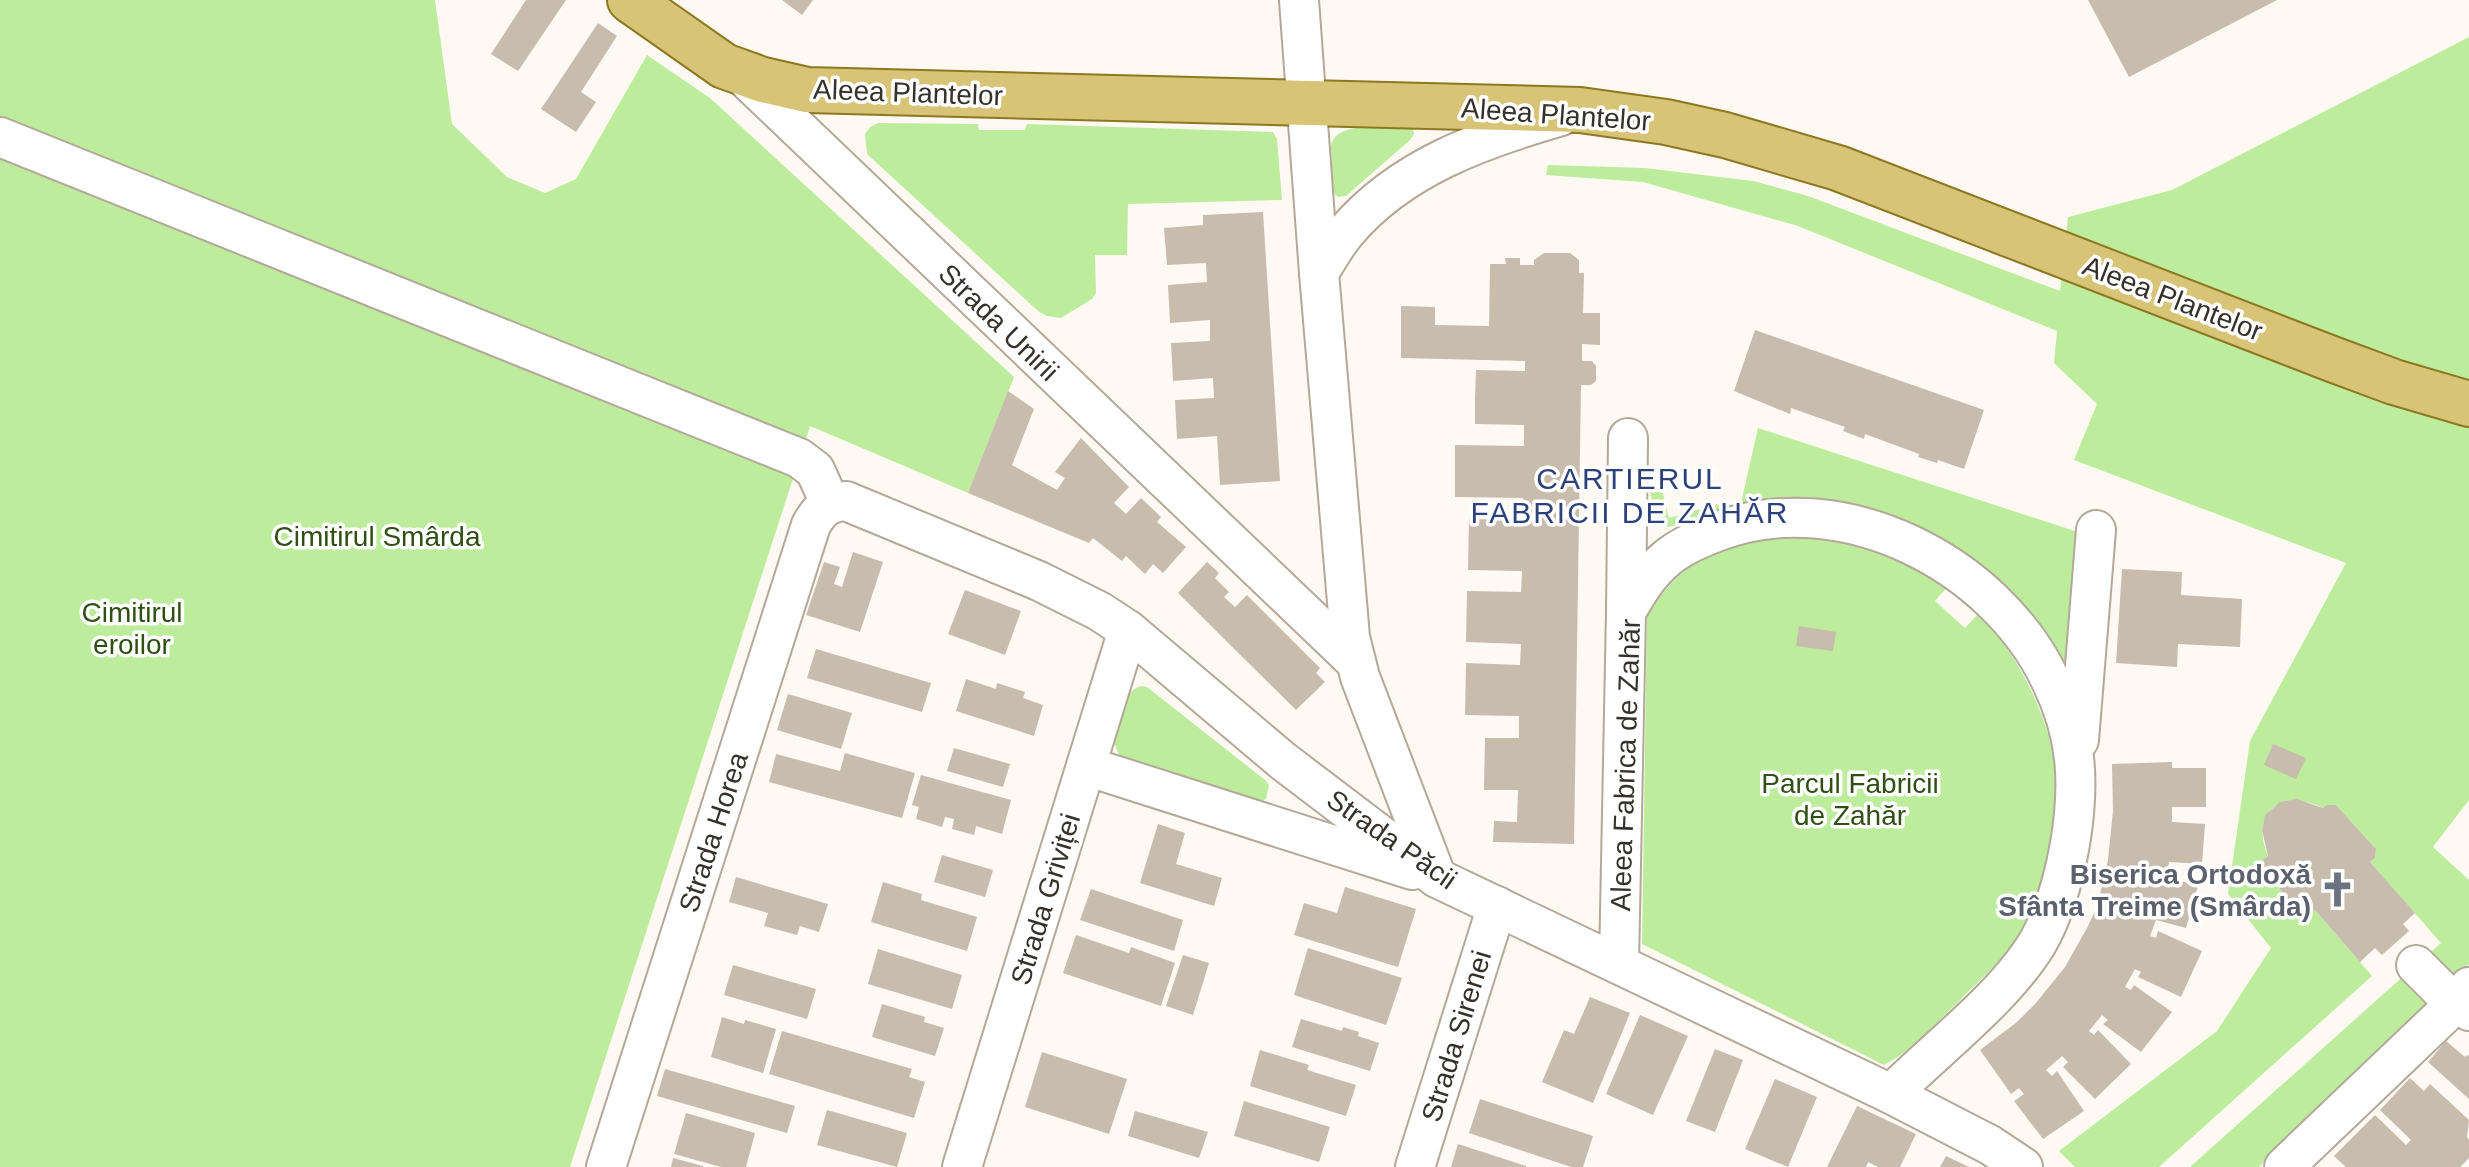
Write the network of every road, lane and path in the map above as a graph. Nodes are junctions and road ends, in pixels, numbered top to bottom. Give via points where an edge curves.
1 (630, 0) edge
2 (1299, 0) edge
3 (740, 73) junction
4 (1305, 103) junction
5 (1580, 110) junction
6 (0, 137) edge
7 (1319, 273) junction
8 (2469, 404) edge
9 (1628, 438) dead end
10 (830, 503) junction
11 (2096, 530) dead end
12 (1626, 612) junction
13 (1128, 630) junction
14 (1355, 661) junction
15 (1086, 766) junction
16 (2077, 771) junction
17 (1437, 878) junction
18 (1497, 906) junction
19 (1619, 964) junction
20 (2416, 965) dead end
21 (2465, 1001) edge
22 (1891, 1094) junction
23 (606, 1167) edge
24 (962, 1167) edge
25 (1415, 1167) edge
26 (2023, 1167) edge
27 (2284, 1167) edge

1 - 3 main road, Strada Unirii
2 - 4 street
3 - 4 main road, Aleea Plantelor via 826,91
3 - 14 street, Strada Unirii
4 - 5 main road, Aleea Plantelor
4 - 7 street
5 - 7 street via 1474,144 1405,181 1344,234
5 - 8 main road, Aleea Plantelor via 1725,135 1838,168 2332,359
6 - 10 street via 799,458 815,470
7 - 14 street
9 - 12 street
10 - 13 street, Strada Păcii via 857,504 1039,581
10 - 23 street, Strada Horea via 811,525
11 - 16 street
12 - 16 street, Aleea Fabrica de Zahăr via 1665,559 1733,526 1772,517 1807,518 1879,532 1955,570 2011,620 2051,680
12 - 19 street, Aleea Fabrica de Zahăr
13 - 15 street, Strada Griviței
13 - 17 street, Strada Păcii via 1283,761
14 - 17 street
15 - 17 street
15 - 24 street, Strada Griviței
16 - 22 street, Aleea Fabrica de Zahăr via 2068,854 2056,903 2038,942 1993,996
17 - 18 street, Strada Păcii
18 - 19 street, Strada Păcii
18 - 25 street, Strada Sirenei
19 - 22 street, Strada Păcii
20 - 21 street
21 - 27 street
22 - 26 street, Strada Păcii

